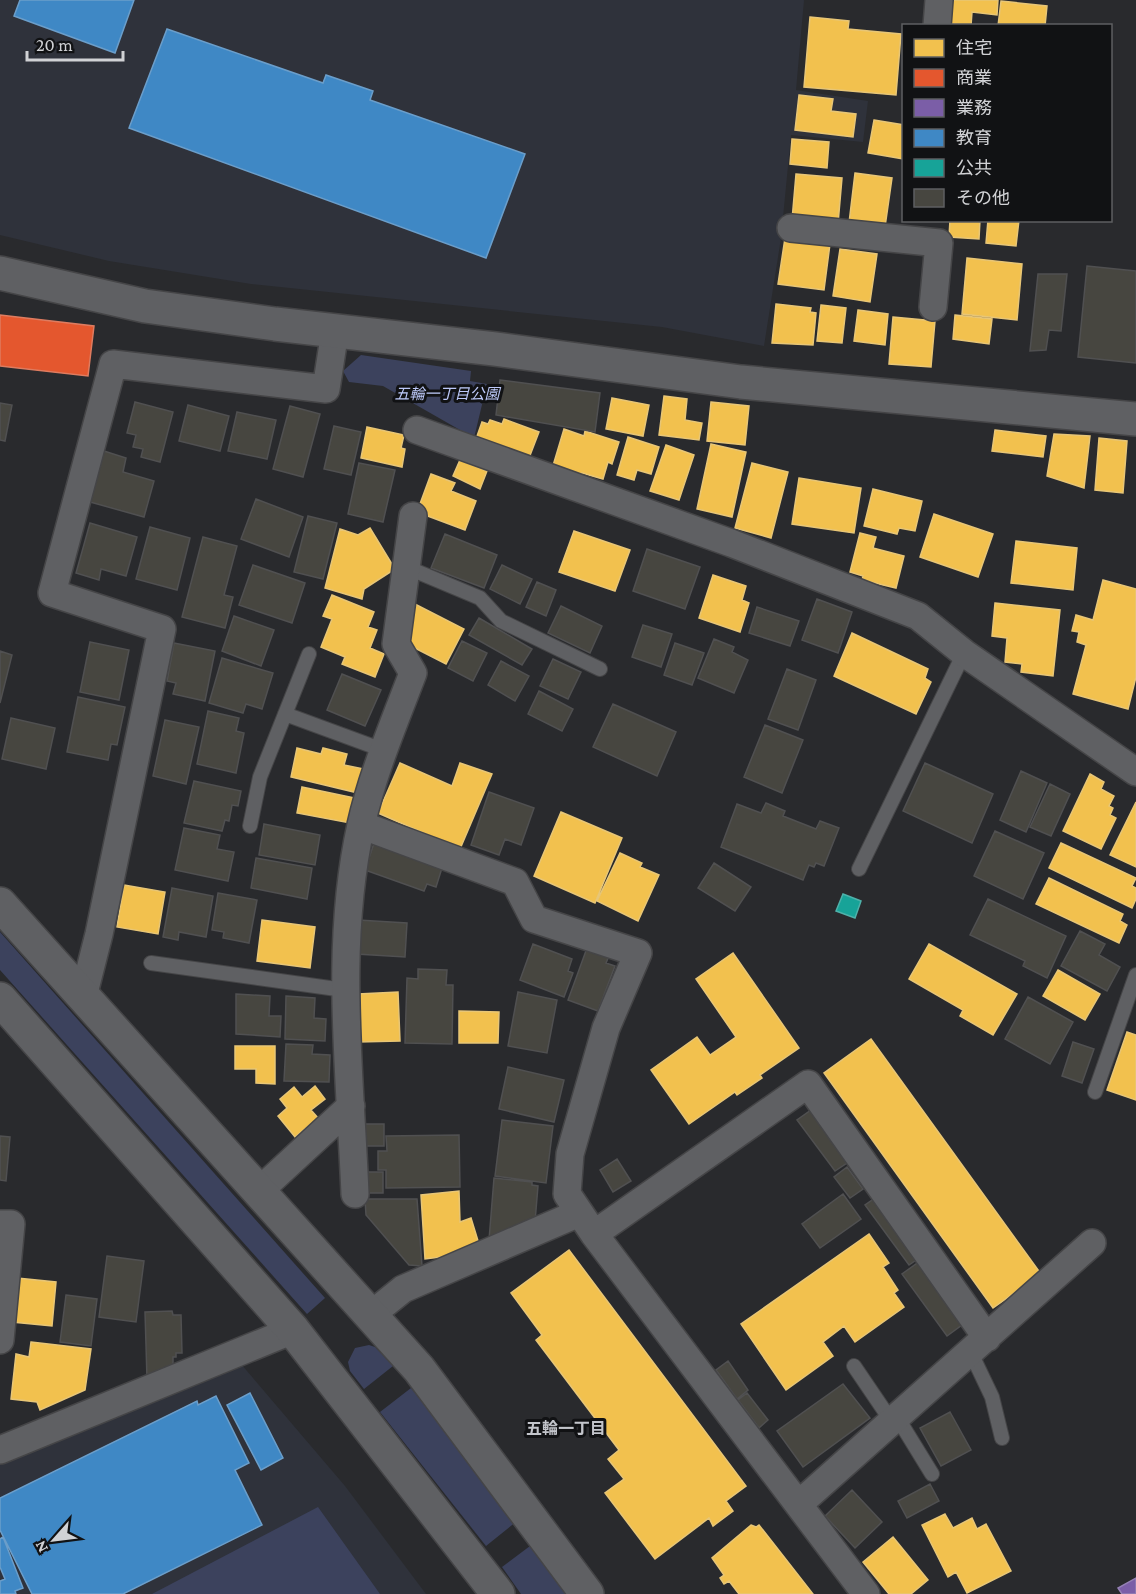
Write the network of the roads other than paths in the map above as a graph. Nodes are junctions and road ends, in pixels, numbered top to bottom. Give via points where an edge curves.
1 (939, 0) edge
2 (937, 24) edge
3 (790, 228) dead end
4 (919, 230) edge
5 (0, 273) edge
6 (933, 307) dead end
7 (335, 331) junction
8 (1136, 419) edge
9 (417, 430) dead end
10 (413, 516) dead end
11 (406, 567) junction
12 (964, 653) junction
13 (309, 654) dead end
14 (600, 669) dead end
15 (285, 714) junction
16 (383, 750) junction
17 (1136, 772) edge
18 (361, 825) junction
19 (250, 826) dead end
20 (859, 869) dead end
21 (0, 904) edge
22 (151, 963) dead end
23 (1136, 975) edge
24 (344, 990) junction
25 (83, 997) junction
26 (0, 999) edge
27 (1095, 1092) dead end
28 (351, 1106) junction
29 (258, 1192) junction
30 (355, 1194) dead end
31 (0, 1224) edge
32 (587, 1224) junction
33 (1092, 1242) dead end
34 (372, 1314) junction
35 (292, 1330) junction
36 (0, 1340) edge
37 (979, 1345) junction
38 (854, 1366) dead end
39 (895, 1420) junction
40 (1002, 1438) dead end
41 (0, 1450) edge
42 (932, 1474) dead end
43 (799, 1504) junction
44 (498, 1594) edge
45 (587, 1594) edge
46 (866, 1594) edge

1 - 2 street
3 - 4 street
4 - 6 street via 939,243
5 - 7 street via 145,306
7 - 8 street via 741,382
7 - 25 street via 326,388 113,364 52,593 162,629
9 - 12 street via 731,543 918,616
10 - 11 street
11 - 14 lane via 480,598 501,621
11 - 16 street via 396,644 413,673
12 - 17 street
12 - 20 lane
13 - 15 lane
15 - 16 lane
15 - 19 lane via 260,777
16 - 18 street
18 - 24 street via 346,930
18 - 32 street via 515,882 534,918 638,953 606,1028 570,1154 567,1194
21 - 25 street
22 - 24 lane
23 - 27 lane
24 - 28 street
25 - 29 street
26 - 35 street
28 - 29 street
28 - 30 street
29 - 34 street
31 - 36 street via 11,1224
32 - 34 street via 403,1289
32 - 37 street via 808,1084
32 - 43 street
33 - 37 street
34 - 45 street via 419,1369
35 - 41 street
35 - 44 street
37 - 39 street
37 - 40 lane
38 - 39 lane
39 - 42 lane
39 - 43 street
43 - 46 street

